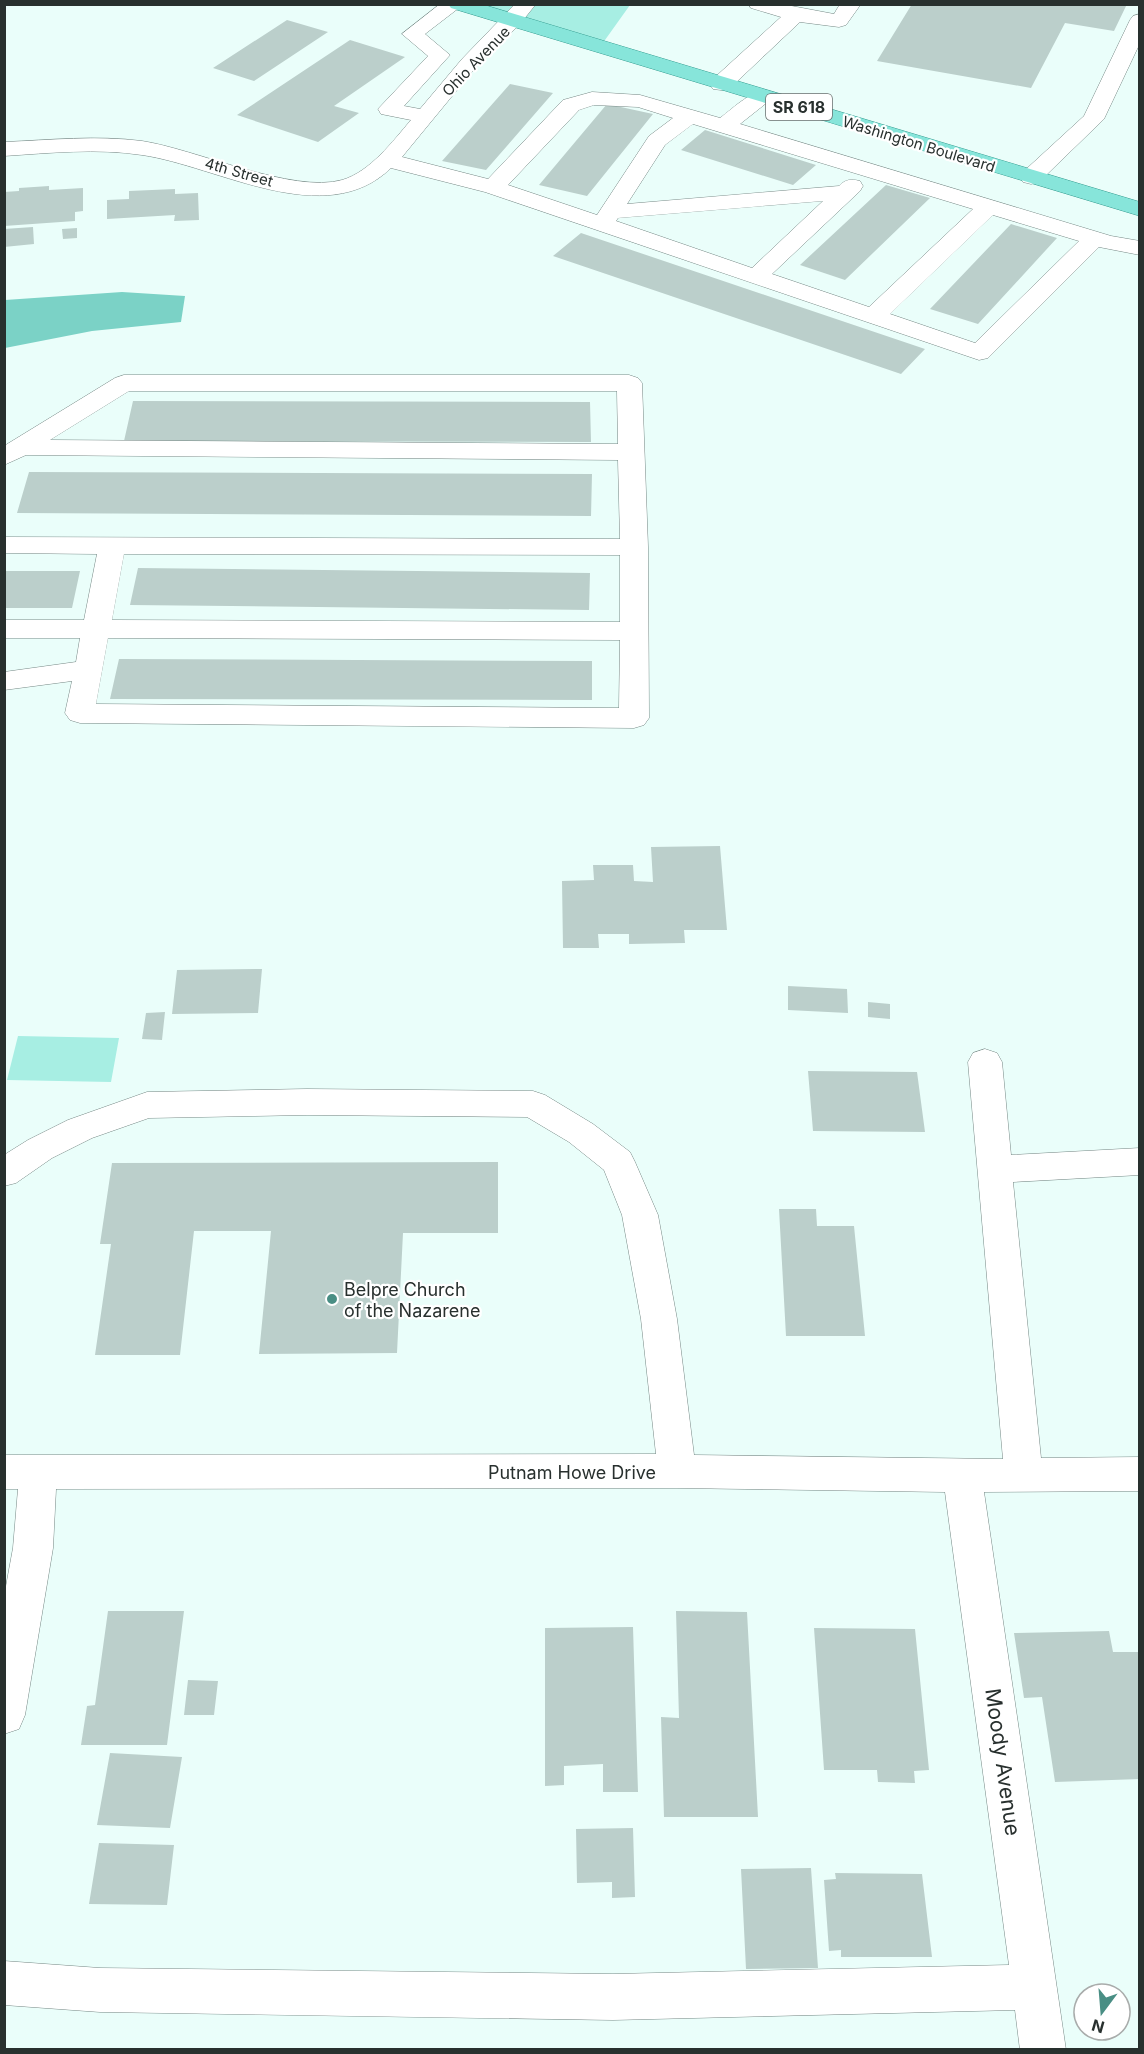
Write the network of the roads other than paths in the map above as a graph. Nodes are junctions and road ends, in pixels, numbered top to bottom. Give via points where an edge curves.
1 (456, 4) edge
2 (758, 4) edge
3 (851, 4) edge
4 (520, 13) edge
5 (795, 15) junction
6 (1140, 20) edge
7 (720, 84) junction
8 (763, 97) junction
9 (431, 108) junction
10 (689, 116) junction
11 (723, 126) junction
12 (4, 149) edge
13 (386, 160) junction
14 (869, 170) junction
15 (1031, 177) junction
16 (493, 187) junction
17 (846, 192) junction
18 (989, 206) junction
19 (1140, 209) edge
20 (606, 218) junction
21 (1095, 238) junction
22 (1140, 248) edge
23 (756, 277) junction
24 (873, 316) junction
25 (12, 452) edge
26 (631, 452) junction
27 (112, 544) junction
28 (4, 545) edge
29 (634, 547) junction
30 (4, 629) edge
31 (96, 629) junction
32 (634, 631) junction
33 (88, 669) junction
34 (4, 681) edge
35 (985, 1062) dead end
36 (1140, 1161) edge
37 (994, 1170) junction
38 (4, 1173) edge
39 (677, 1471) junction
40 (21, 1472) edge
41 (1140, 1474) edge
42 (1024, 1475) junction
43 (962, 1476) junction
44 (4, 1714) edge
45 (4, 1983) edge
46 (1034, 1987) junction
47 (1043, 2049) edge

1 - 4 main road, Washington Boulevard / SR 618
1 - 9 street via 412,34 440,55 389,110
2 - 5 street
3 - 5 street via 839,21
4 - 7 main road, Washington Boulevard / SR 618
4 - 9 street, Ohio Avenue
5 - 7 street
6 - 15 street via 1093,119
7 - 8 main road, Washington Boulevard / SR 618
8 - 11 street
8 - 15 main road, Washington Boulevard / SR 618
9 - 13 street, 4th Street
10 - 11 street
10 - 16 street via 640,101 592,98 571,105
10 - 20 street via 657,141
11 - 14 street
12 - 13 street, 4th Street via 141,148 288,186 320,190 352,185
13 - 16 street
14 - 17 street
14 - 18 street
15 - 19 main road, Washington Boulevard / SR 618
16 - 20 street
17 - 20 street
17 - 23 street
18 - 21 street
18 - 24 street
20 - 23 street
21 - 22 street
21 - 24 street via 979,353
23 - 24 street
25 - 26 street
25 - 26 street via 124,383 629,383
26 - 29 street
27 - 28 street
27 - 29 street
27 - 31 street
29 - 32 street
30 - 31 street
31 - 32 street
31 - 33 street
32 - 33 street via 634,718 81,712
33 - 34 street
35 - 37 street
36 - 37 street
37 - 42 street
38 - 39 street via 40,1149 147,1105 533,1104 581,1133 618,1162 640,1215 659,1319
39 - 40 street, Putnam Howe Drive
39 - 43 street, Putnam Howe Drive
40 - 44 street via 33,1548
41 - 42 street, Putnam Howe Drive
42 - 43 street, Putnam Howe Drive
43 - 46 street, Moody Avenue
45 - 46 street via 100,1990 613,1997
46 - 47 street, Moody Avenue

